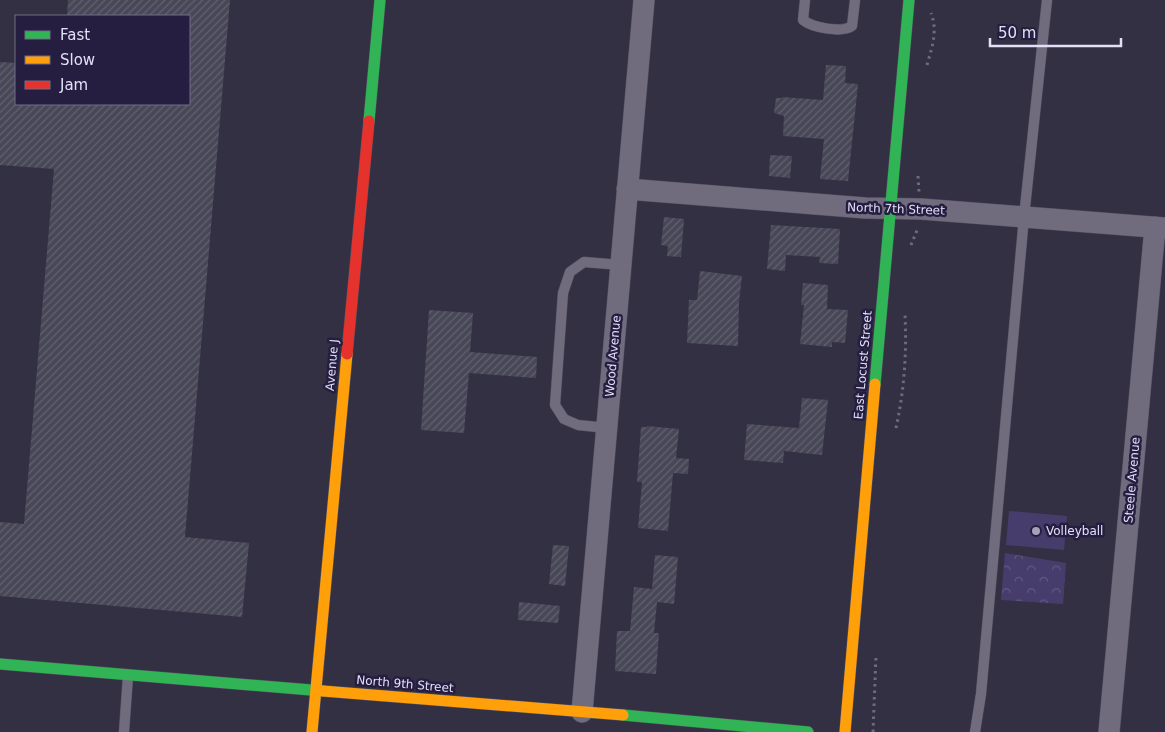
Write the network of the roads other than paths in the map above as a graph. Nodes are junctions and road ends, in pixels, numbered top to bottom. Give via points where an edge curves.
1 (380, 0) edge
2 (644, 0) edge
3 (805, 0) edge
4 (855, 0) edge
5 (909, 0) edge
6 (1047, 0) edge
7 (628, 189) junction
8 (891, 208) junction
9 (1024, 217) junction
10 (1160, 228) edge
11 (621, 265) junction
12 (606, 428) junction
13 (0, 664) edge
14 (128, 675) junction
15 (316, 690) junction
16 (582, 712) junction
17 (124, 732) edge
18 (312, 732) edge
19 (808, 732) edge
20 (845, 732) edge
21 (975, 732) edge
22 (1109, 732) edge

1 - 15 street, Avenue J
2 - 7 street, Wood Avenue
3 - 4 lane via 803,20 808,24 848,29 852,26
5 - 8 street, East Locust Street
6 - 9 lane
7 - 8 street, North 7th Street
7 - 11 street, Wood Avenue
8 - 9 street, North 7th Street
8 - 20 street, East Locust Street
9 - 10 street, North 7th Street
9 - 21 lane
10 - 22 street, Steele Avenue
11 - 12 street, Wood Avenue
11 - 12 lane via 584,262 570,272 563,293 555,405 564,419 578,425
12 - 16 street, Wood Avenue
13 - 14 street, North 9th Street
14 - 15 street, North 9th Street
14 - 17 lane
15 - 16 street, North 9th Street
15 - 18 street, Avenue J
16 - 19 street, North 9th Street via 619,719

